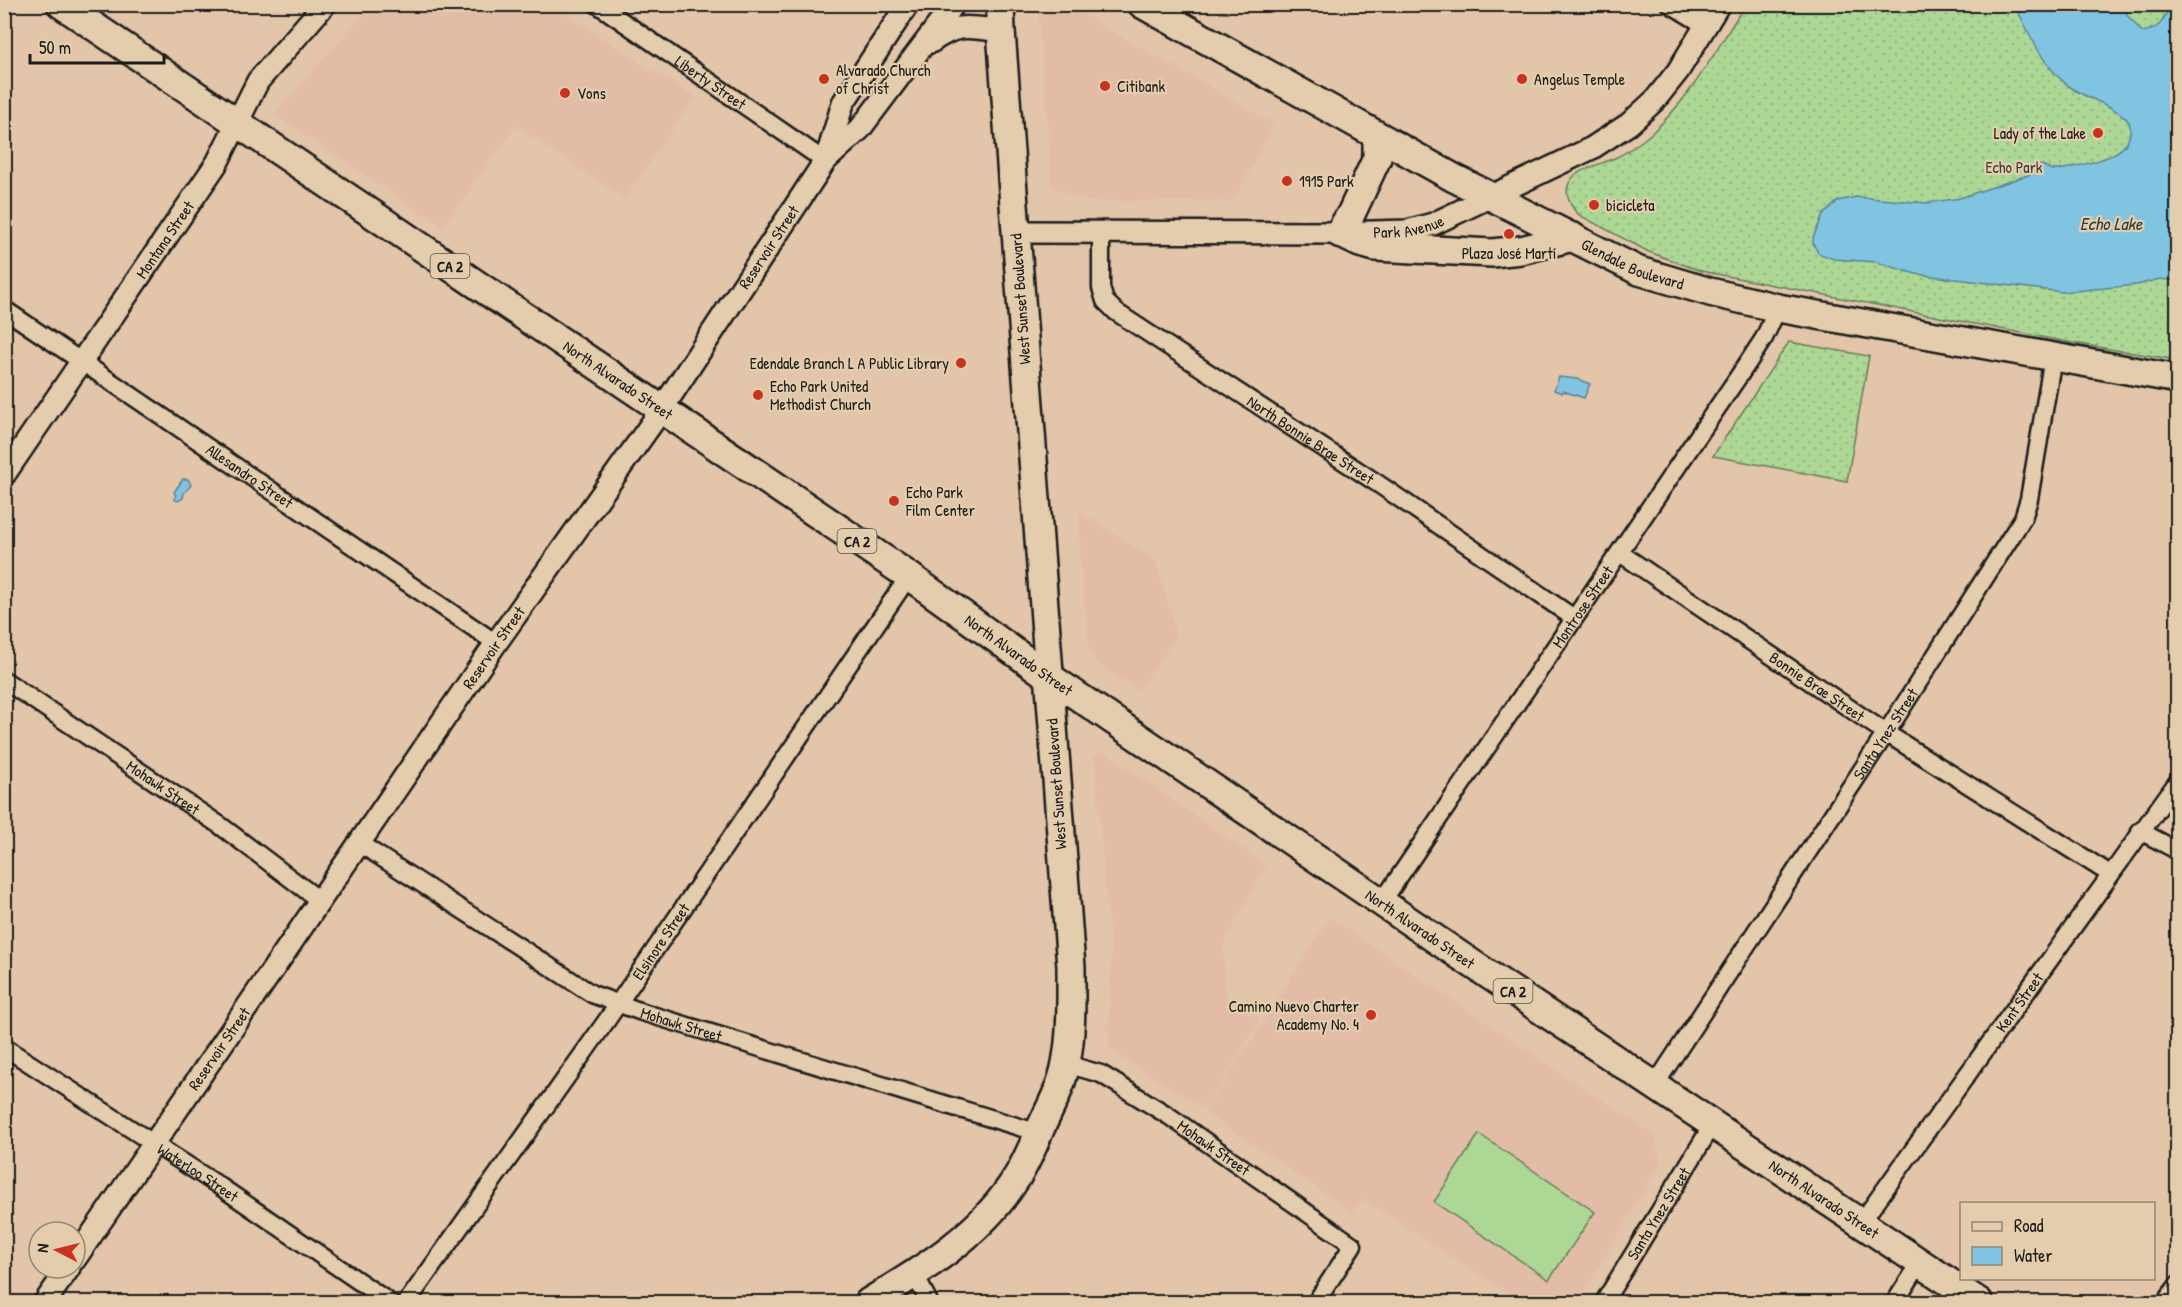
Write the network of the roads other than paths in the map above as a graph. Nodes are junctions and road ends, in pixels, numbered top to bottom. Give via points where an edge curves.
1 (61, 4) edge
2 (325, 4) edge
3 (597, 4) edge
4 (908, 4) edge
5 (954, 4) edge
6 (1000, 4) edge
7 (1142, 4) edge
8 (1670, 4) edge
9 (1719, 4) edge
10 (1706, 26) junction
11 (1000, 31) junction
12 (923, 47) junction
13 (237, 123) junction
14 (1377, 136) junction
15 (825, 161) junction
16 (1491, 196) junction
17 (1101, 231) junction
18 (1015, 232) junction
19 (1339, 233) junction
20 (1573, 237) junction
21 (1778, 308) junction
22 (4, 309) edge
23 (2053, 357) junction
24 (83, 362) junction
25 (2178, 379) edge
26 (662, 409) junction
27 (4, 475) edge
28 (1620, 553) junction
29 (909, 576) junction
30 (1574, 618) junction
31 (496, 643) junction
32 (1048, 676) junction
33 (4, 680) edge
34 (1886, 733) junction
35 (2178, 781) edge
36 (2140, 831) junction
37 (359, 843) junction
38 (2178, 850) edge
39 (2110, 874) junction
40 (319, 900) junction
41 (1382, 902) junction
42 (618, 1004) junction
43 (4, 1047) edge
44 (1066, 1064) junction
45 (1655, 1084) junction
46 (1713, 1124) junction
47 (1039, 1133) junction
48 (154, 1145) junction
49 (1860, 1224) junction
50 (87, 1242) edge
51 (1920, 1263) junction
52 (915, 1275) junction
53 (61, 1280) edge
54 (2178, 1285) edge
55 (45, 1302) edge
56 (389, 1302) edge
57 (407, 1302) edge
58 (869, 1302) edge
59 (929, 1302) edge
60 (1316, 1302) edge
61 (1604, 1302) edge
62 (1895, 1302) edge
63 (1979, 1302) edge
64 (2165, 1302) edge

1 - 13 main road, North Alvarado Street / CA 2
2 - 13 street, Montana Street via 258,81
3 - 15 street, Liberty Street
4 - 15 street via 843,103
5 - 12 street, Reservoir Street
6 - 11 main road, West Sunset Boulevard
7 - 14 main road, Glendale Boulevard
8 - 10 street
9 - 10 street, Park Avenue
10 - 16 street, Park Avenue via 1661,93 1629,124 1592,148
11 - 12 street, Reservoir Street via 959,27
11 - 18 main road, West Sunset Boulevard
12 - 15 street, Reservoir Street via 860,129
13 - 24 street, Montana Street via 217,163
13 - 26 main road, North Alvarado Street / CA 2
14 - 16 main road, Glendale Boulevard
14 - 19 main road via 1377,159
15 - 26 street, Reservoir Street
16 - 19 street, Park Avenue via 1433,224 1407,231
16 - 20 main road, Glendale Boulevard
17 - 18 street, Park Avenue
17 - 19 street, Park Avenue
17 - 30 street, North Bonnie Brae Street via 1101,288 1105,301 1116,312
18 - 32 main road, West Sunset Boulevard
19 - 20 main road via 1375,247 1492,254
20 - 21 main road, Glendale Boulevard via 1639,271
21 - 23 main road, Glendale Boulevard
21 - 28 street, Montrose Street via 1764,338
22 - 24 street, Allesandro Street
23 - 25 main road, Glendale Boulevard
23 - 34 street, Santa Ynez Street via 2023,518
24 - 27 street, Montana Street
24 - 31 street, Allesandro Street
26 - 29 main road, North Alvarado Street / CA 2
26 - 31 street, Reservoir Street
28 - 30 street, Montrose Street
28 - 34 street, Bonnie Brae Street
29 - 32 main road, North Alvarado Street / CA 2
29 - 42 street, Elsinore Street
30 - 41 street, Montrose Street
31 - 37 street, Reservoir Street
32 - 41 main road, North Alvarado Street / CA 2
32 - 44 main road, West Sunset Boulevard via 1071,967
33 - 40 street, Mohawk Street via 221,826
34 - 39 street, Bonnie Brae Street
34 - 45 street, Santa Ynez Street
35 - 36 street, Kent Street
36 - 38 street
36 - 39 street, Kent Street
37 - 40 street, Reservoir Street
37 - 42 street, Mohawk Street via 592,994
39 - 49 street, Kent Street
40 - 48 street, Reservoir Street
41 - 45 main road, North Alvarado Street / CA 2
42 - 47 street, Mohawk Street
42 - 57 street, Elsinore Street
43 - 48 street, Waterloo Street
44 - 47 main road, West Sunset Boulevard
44 - 60 street, Mohawk Street via 1101,1074 1169,1116 1353,1245
45 - 46 main road, North Alvarado Street / CA 2
46 - 49 main road, North Alvarado Street / CA 2
46 - 61 street, Santa Ynez Street
47 - 52 main road, West Sunset Boulevard via 1016,1179 986,1218
48 - 50 street, Reservoir Street
48 - 56 street, Waterloo Street
49 - 51 main road, North Alvarado Street / CA 2
51 - 62 street
51 - 63 main road, North Alvarado Street / CA 2
52 - 58 main road, West Sunset Boulevard
52 - 59 street
53 - 55 street
54 - 64 street

